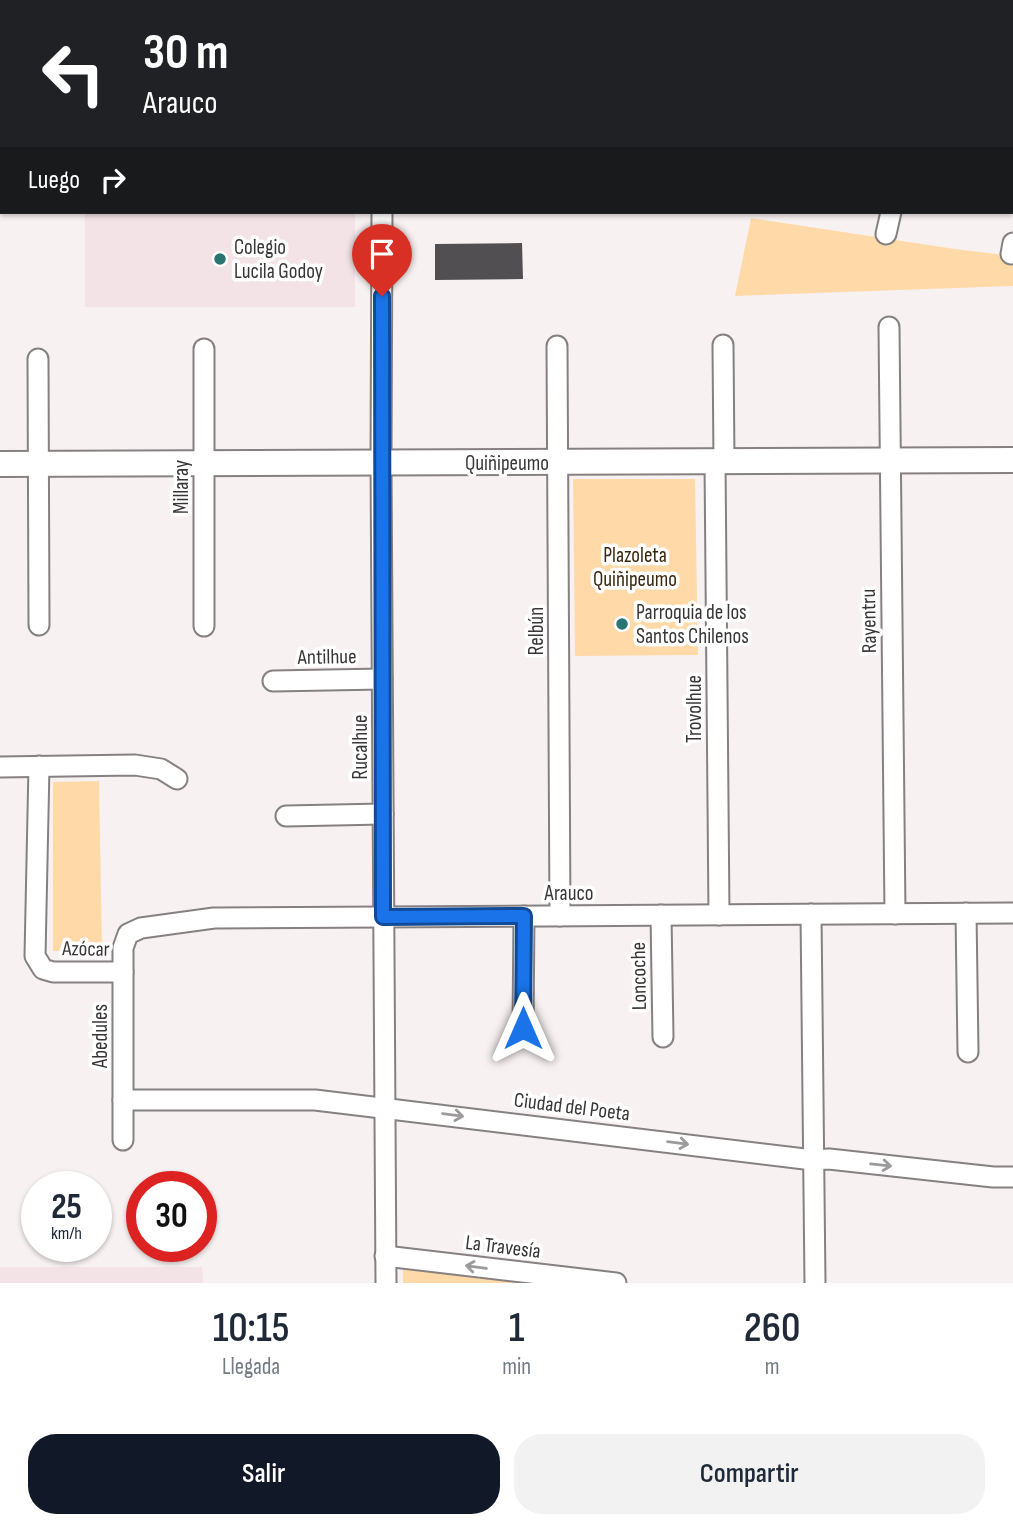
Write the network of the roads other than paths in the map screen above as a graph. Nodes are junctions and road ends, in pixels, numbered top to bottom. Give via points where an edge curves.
1 (382, 214) edge
2 (891, 214) edge
3 (886, 234) dead end
4 (889, 327) dead end
5 (723, 345) dead end
6 (557, 346) dead end
7 (204, 349) dead end
8 (38, 359) dead end
9 (1013, 460) edge
10 (890, 461) junction
11 (558, 462) junction
12 (719, 462) junction
13 (381, 463) junction
14 (0, 464) edge
15 (38, 464) junction
16 (204, 464) junction
17 (39, 625) dead end
18 (204, 626) dead end
19 (382, 679) junction
20 (273, 681) dead end
21 (39, 766) junction
22 (0, 767) edge
23 (177, 779) dead end
24 (383, 814) junction
25 (286, 816) dead end
26 (966, 913) junction
27 (1013, 913) edge
28 (811, 914) junction
29 (895, 914) junction
30 (661, 915) junction
31 (719, 915) junction
32 (524, 916) junction
33 (560, 916) junction
34 (383, 917) junction
35 (128, 934) joint
36 (123, 972) junction
37 (523, 1028) dead end
38 (663, 1037) dead end
39 (968, 1052) dead end
40 (123, 1100) junction
41 (385, 1107) junction
42 (123, 1140) dead end
43 (813, 1160) junction
44 (1013, 1177) edge
45 (385, 1256) junction
46 (537, 1278) edge
47 (386, 1283) edge
48 (616, 1283) edge
49 (815, 1283) edge
50 (821, 1283) edge

1 - 13 street, Rucalhue
2 - 3 street
4 - 10 street, Rayentru
5 - 12 street, Trovolhue
6 - 11 street, Relbún
7 - 16 street, Millaray
8 - 15 street
9 - 10 street, Quiñipeumo
10 - 12 street, Quiñipeumo
10 - 29 street, Rayentru
11 - 12 street, Quiñipeumo
11 - 13 street, Quiñipeumo
11 - 33 street, Relbún
12 - 31 street, Trovolhue
13 - 16 street, Quiñipeumo
13 - 19 street, Rucalhue
14 - 15 street, Quiñipeumo
15 - 16 street, Quiñipeumo
15 - 17 street
16 - 18 street, Millaray
19 - 20 street, Antilhue
19 - 24 street, Rucalhue
21 - 22 street
21 - 23 street via 135,765 161,769
21 - 36 street, Azócar via 39,964 53,972
24 - 25 street
24 - 34 street, Rucalhue
26 - 27 street, Arauco
26 - 29 street, Arauco
26 - 39 street
28 - 29 street, Arauco
28 - 31 street, Arauco
28 - 43 street
30 - 31 street, Arauco
30 - 33 street, Arauco
30 - 38 street, Loncoche
32 - 33 street, Arauco
32 - 34 street, Arauco
32 - 37 street
34 - 35 street, Arauco via 214,918 141,928
34 - 41 street, Rucalhue
35 - 36 street, Abedules via 122,947
36 - 40 street, Abedules
40 - 41 street, Ciudad del Poeta via 296,1099
40 - 42 street, Abedules
41 -> 43 street, Ciudad del Poeta
41 - 45 street, Rucalhue
43 -> 44 street, Ciudad del Poeta
43 - 49 street
46 -> 45 street, La Travesía
45 - 47 street, Rucalhue
46 - 48 street, La Travesía
49 - 50 street

